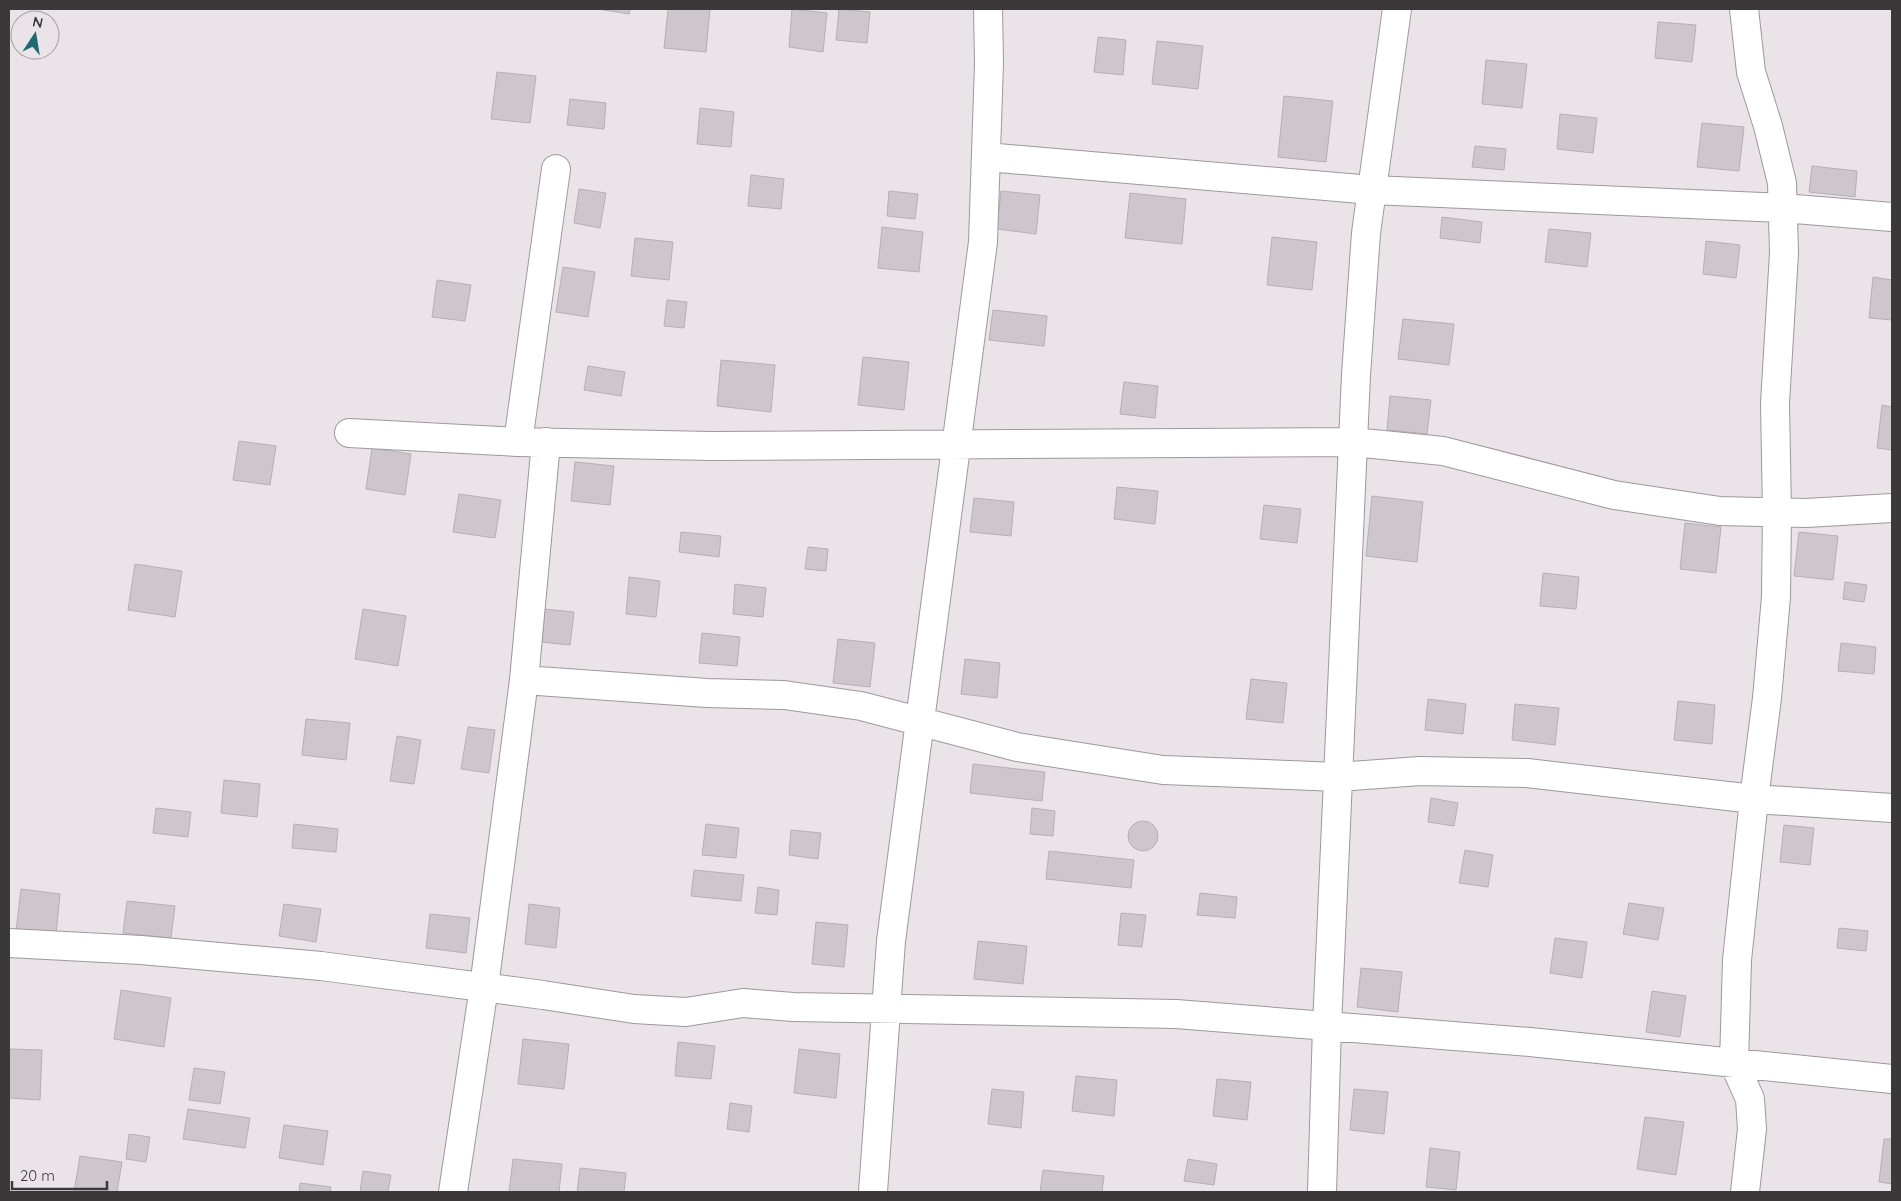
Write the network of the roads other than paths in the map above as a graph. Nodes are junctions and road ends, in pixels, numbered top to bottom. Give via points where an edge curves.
1 (988, 9) edge
2 (1397, 9) edge
3 (1744, 9) edge
4 (986, 157) junction
5 (556, 169) dead end
6 (1372, 190) junction
7 (1783, 208) junction
8 (1892, 217) edge
9 (349, 432) dead end
10 (518, 442) junction
11 (546, 442) junction
12 (1353, 442) junction
13 (956, 446) junction
14 (1892, 508) edge
15 (1777, 512) junction
16 (524, 680) junction
17 (920, 722) junction
18 (1338, 777) junction
19 (1754, 799) junction
20 (1892, 808) edge
21 (9, 943) edge
22 (484, 987) junction
23 (885, 1008) junction
24 (1327, 1026) junction
25 (1734, 1063) junction
26 (1892, 1079) edge
27 (453, 1192) edge
28 (873, 1192) edge
29 (1322, 1192) edge
30 (1745, 1192) edge

1 - 4 street via 990,64
2 - 6 street
3 - 7 street via 1751,72 1782,183
4 - 6 street
4 - 13 street via 982,242
5 - 10 street
6 - 7 street
6 - 12 street via 1366,233
7 - 8 street
7 - 15 street via 1784,253 1775,403
9 - 10 street
10 - 11 street
11 - 13 street
11 - 16 street
12 - 13 street
12 - 15 street via 1443,451 1614,495 1720,511
12 - 18 street
13 - 17 street
14 - 15 street
15 - 19 street via 1776,598
16 - 17 street via 784,695 861,706
16 - 22 street
17 - 18 street via 1017,747 1163,770
17 - 23 street
18 - 19 street via 1420,771 1527,773
18 - 24 street
19 - 20 street
19 - 25 street via 1737,960
21 - 22 street via 141,950 321,966
22 - 23 street via 634,1009 686,1012 743,1004
22 - 27 street
23 - 24 street via 1176,1014
23 - 28 street
24 - 25 street
24 - 29 street
25 - 26 street
25 - 30 street via 1750,1099 1752,1122

